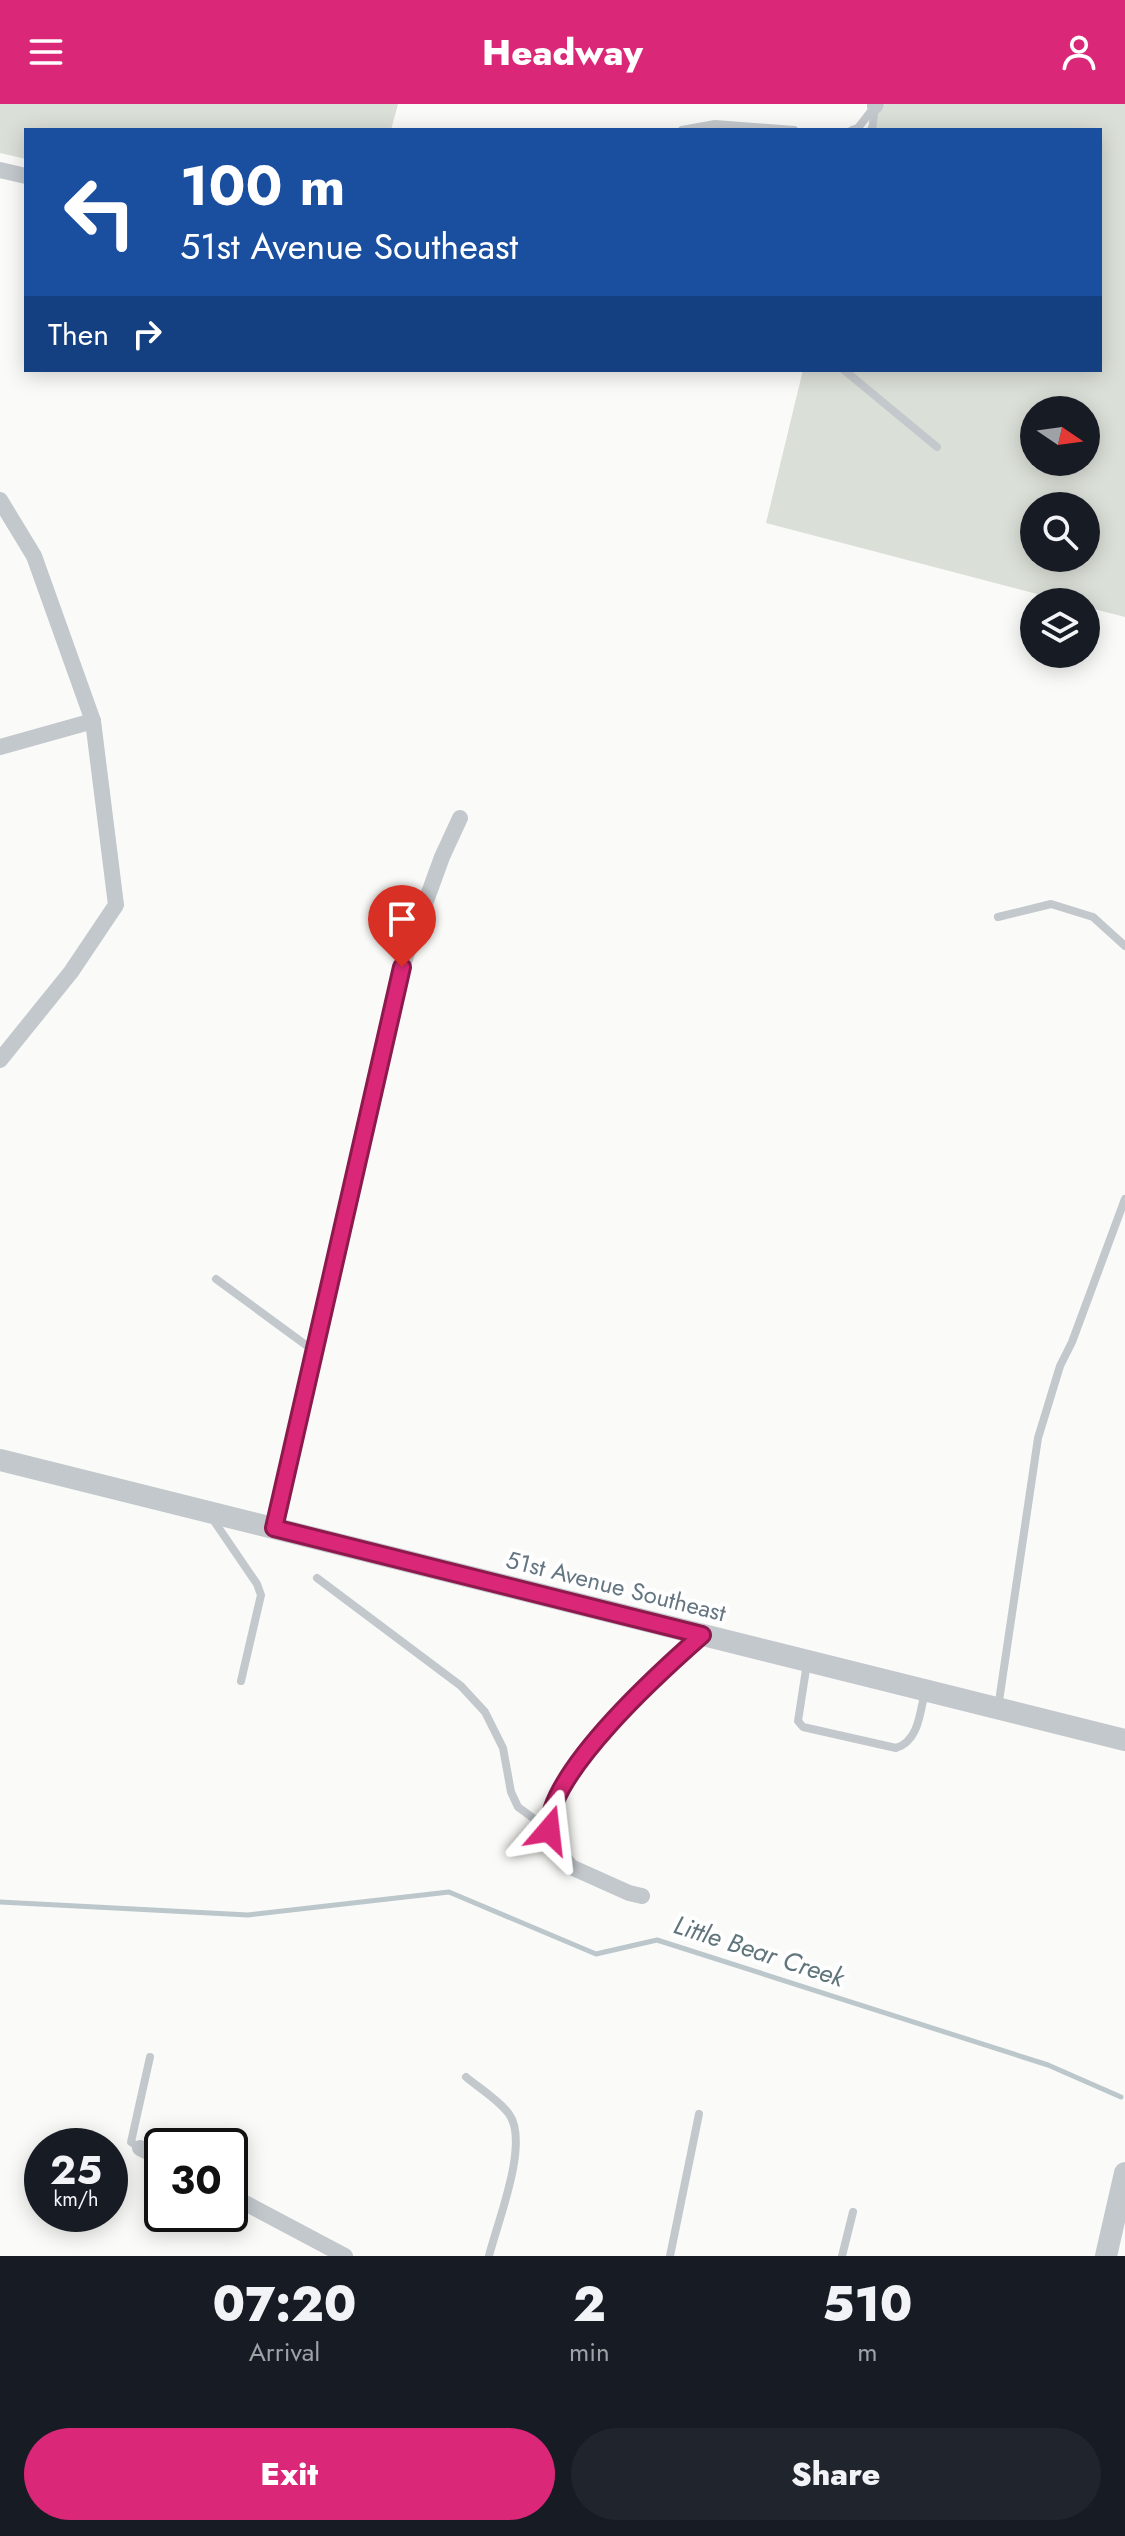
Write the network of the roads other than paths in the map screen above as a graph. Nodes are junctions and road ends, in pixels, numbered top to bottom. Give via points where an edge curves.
1 (876, 105) edge
2 (693, 128) edge
3 (768, 128) edge
4 (858, 128) edge
5 (872, 128) edge
6 (0, 170) edge
7 (24, 176) edge
8 (846, 372) edge
9 (937, 447) dead end
10 (0, 500) edge
11 (93, 721) junction
12 (0, 747) edge
13 (460, 818) dead end
14 (998, 917) dead end
15 (1125, 946) edge
16 (0, 1060) edge
17 (1125, 1199) edge
18 (216, 1279) dead end
19 (314, 1352) junction
20 (0, 1460) edge
21 (206, 1511) junction
22 (274, 1528) junction
23 (317, 1578) dead end
24 (702, 1635) junction
25 (807, 1661) junction
26 (241, 1681) dead end
27 (925, 1691) junction
28 (998, 1709) junction
29 (1125, 1740) edge
30 (549, 1830) junction
31 (642, 1896) dead end
32 (150, 2057) dead end
33 (466, 2077) dead end
34 (699, 2114) dead end
35 (140, 2148) joint
36 (144, 2150) edge
37 (1125, 2173) edge
38 (248, 2205) edge
39 (853, 2212) dead end
40 (345, 2256) edge
41 (489, 2256) edge
42 (670, 2256) edge
43 (842, 2256) edge
44 (1106, 2256) edge

1 - 4 lane
1 - 5 lane
2 - 3 lane
6 - 7 street
8 - 9 lane
10 - 11 street via 34,556
11 - 12 street
11 - 16 street via 116,905 71,972
13 - 19 street via 402,967
14 - 15 lane via 1051,904 1093,917
17 - 28 lane via 1038,1438
18 - 19 lane
19 - 22 street
20 - 21 street, 51st Avenue Southeast
21 - 22 street, 51st Avenue Southeast
21 - 26 lane via 261,1595
22 - 24 street, 51st Avenue Southeast
23 - 30 lane via 461,1686 485,1712 503,1748 518,1807
24 - 25 street, 51st Avenue Southeast
24 - 30 street via 597,1737 559,1794 548,1816
25 - 27 street, 51st Avenue Southeast
25 - 27 lane via 797,1712 803,1727 896,1748 912,1739
27 - 28 street, 51st Avenue Southeast
28 - 29 street, 51st Avenue Southeast
30 - 31 street via 571,1867
32 - 35 lane via 131,2142
33 - 41 lane via 510,2115 515,2132 514,2158
34 - 42 lane
35 - 36 street
37 - 44 street
38 - 40 street
39 - 43 lane

